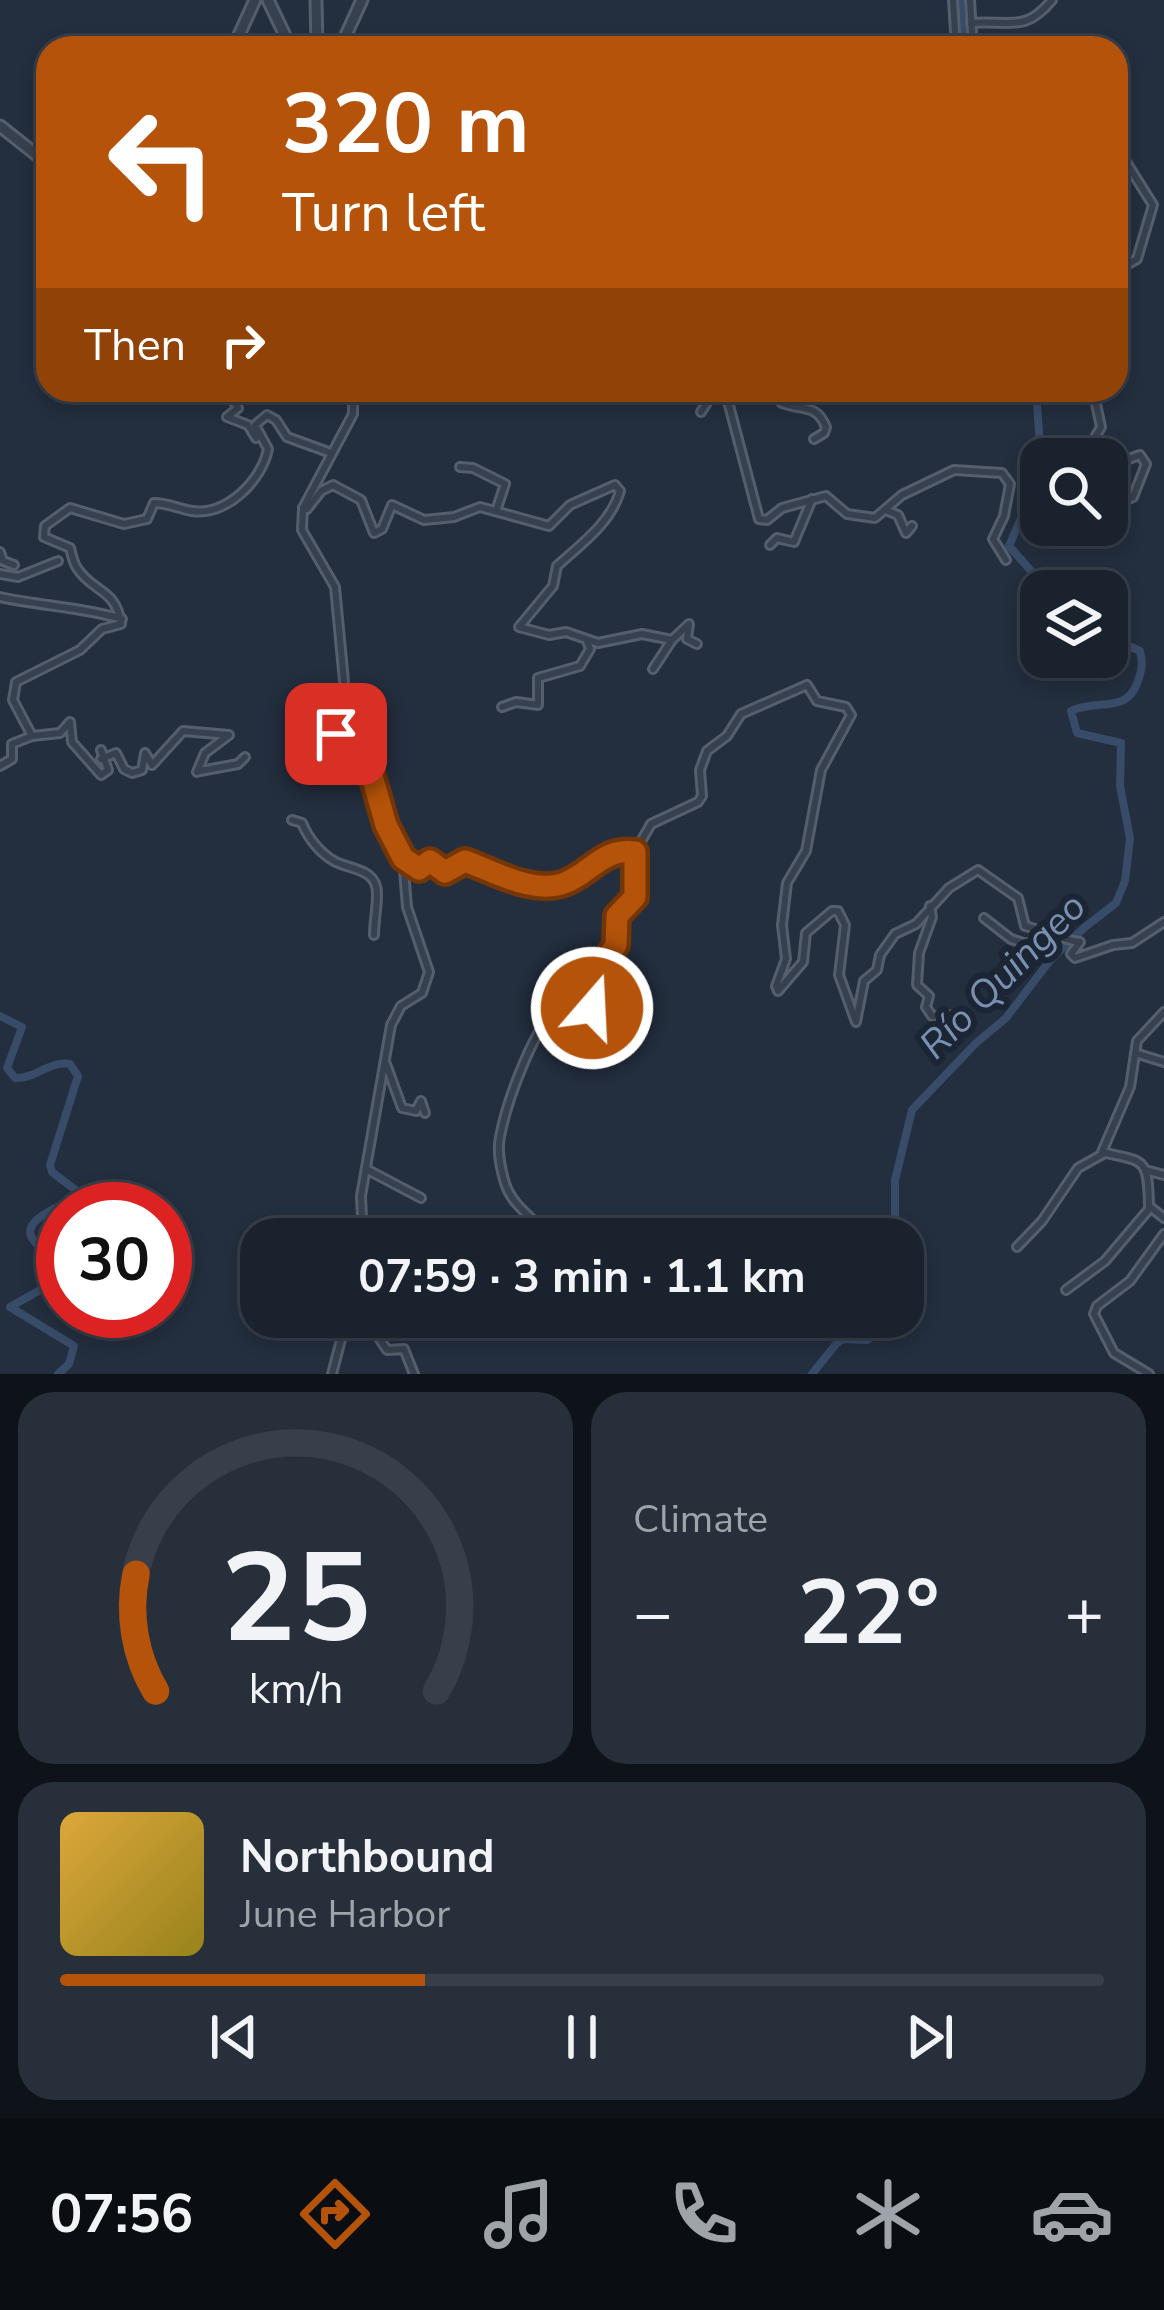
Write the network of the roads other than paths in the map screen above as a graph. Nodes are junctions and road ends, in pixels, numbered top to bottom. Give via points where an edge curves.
1 (256, 0) edge
2 (268, 0) edge
3 (316, 0) edge
4 (362, 0) edge
5 (953, 0) edge
6 (970, 0) edge
7 (1052, 0) edge
8 (971, 23) junction
9 (239, 36) edge
10 (285, 36) edge
11 (317, 36) edge
12 (346, 36) edge
13 (956, 36) edge
14 (971, 36) edge
15 (0, 126) edge
16 (36, 154) edge
17 (1128, 165) edge
18 (1128, 262) edge
19 (234, 402) edge
20 (352, 402) edge
21 (707, 402) edge
22 (728, 402) edge
23 (781, 402) edge
24 (1096, 402) edge
25 (700, 412) dead end
26 (260, 435) junction
27 (1095, 438) edge
28 (814, 439) dead end
29 (331, 453) junction
30 (1128, 459) edge
31 (460, 466) dead end
32 (812, 499) junction
33 (1128, 499) edge
34 (303, 508) junction
35 (496, 511) junction
36 (885, 512) junction
37 (912, 526) dead end
38 (770, 544) dead end
39 (0, 552) edge
40 (1006, 560) dead end
41 (58, 562) dead end
42 (14, 566) dead end
43 (0, 574) edge
44 (0, 597) edge
45 (122, 619) junction
46 (585, 638) junction
47 (672, 640) junction
48 (698, 644) dead end
49 (653, 669) dead end
50 (502, 707) dead end
51 (32, 736) junction
52 (245, 757) dead end
53 (0, 766) edge
54 (292, 820) dead end
55 (635, 852) junction
56 (403, 858) junction
57 (930, 906) junction
58 (984, 918) dead end
59 (1164, 922) edge
60 (1039, 930) junction
61 (374, 935) dead end
62 (1164, 1012) edge
63 (960, 1015) dead end
64 (1135, 1053) junction
65 (385, 1055) junction
66 (1164, 1061) edge
67 (425, 1113) dead end
68 (1103, 1154) junction
69 (366, 1169) junction
70 (1145, 1170) junction
71 (1164, 1174) edge
72 (422, 1198) dead end
73 (1150, 1208) junction
74 (362, 1218) edge
75 (529, 1218) edge
76 (1164, 1218) edge
77 (1164, 1234) edge
78 (1017, 1247) dead end
79 (1066, 1290) dead end
80 (341, 1338) edge
81 (379, 1338) edge
82 (332, 1374) edge
83 (414, 1374) edge
84 (1149, 1374) edge

1 - 9 street
2 - 10 street
3 - 11 street
4 - 12 street
5 - 13 street
6 - 8 street
7 - 8 street via 1028,20
8 - 14 street
15 - 16 street
17 - 18 street via 1153,205 1137,259
19 - 26 street via 238,409 227,417
20 - 29 street
21 - 25 street
22 - 32 street via 760,519
23 - 28 street via 815,410 826,427
24 - 27 street via 1101,427
26 - 29 street via 256,422 272,416 287,437
26 - 45 street via 268,449 260,473 226,502 199,512 154,503 134,525 70,508 42,529 70,548 75,567 111,596
29 - 34 street
30 - 33 street via 1140,455 1146,464
31 - 35 street via 505,484
32 - 36 street via 830,497 853,516
32 - 38 street via 794,542
34 - 35 street via 333,485 361,500 374,533 392,505 424,520 474,507
34 - 56 street via 303,535 335,587 345,692 336,734 371,767
35 - 46 street via 549,526 571,505 619,487 613,512 557,566 554,586 519,625
36 - 37 street via 898,515 906,533
36 - 40 street via 955,470 1002,473 1009,492 993,539
39 - 42 street
41 - 43 street via 17,577
44 - 45 street
45 - 51 street via 16,682 14,700
46 - 47 street
46 - 50 street via 585,662 538,678 538,705
47 - 48 street via 689,624 687,639
47 - 49 street
51 - 52 street via 60,733 71,722 70,738 101,775 108,770 101,755 116,753 132,773 142,770 145,753 152,765 188,730 229,735 206,752 197,772
51 - 53 street via 13,744 12,759
54 - 61 street via 336,863 368,874 377,895
55 - 56 street via 612,851 551,886 489,874 470,862 445,872 436,862 422,870
55 - 57 street via 651,824 698,802 706,751 741,714 807,686 817,701 851,715 821,770 806,850 787,884 786,959 776,988 803,962 806,933 838,911 845,925 839,974 856,1022 864,981 880,955
55 - 75 street via 635,897 617,916 616,945 592,980 592,1008 555,1008 527,1054 499,1138 507,1188
56 - 65 street via 407,908 429,972 422,993 395,1014
57 - 60 street via 981,869 1018,898 1025,926
57 - 63 street via 917,985 929,996 932,1016
58 - 60 street via 1029,945
59 - 60 street via 1132,943 1077,958 1071,954 1080,942
62 - 64 street
64 - 66 street
64 - 68 street
65 - 67 street via 398,1103 416,1111 423,1102
65 - 69 street
68 - 70 street via 1127,1155
68 - 78 street via 1078,1168
69 - 72 street
69 - 74 street
70 - 71 street
70 - 73 street
73 - 76 street
73 - 79 street via 1105,1261
77 - 84 street via 1130,1281 1095,1310 1114,1353
80 - 82 street
81 - 83 street via 387,1350 404,1349

